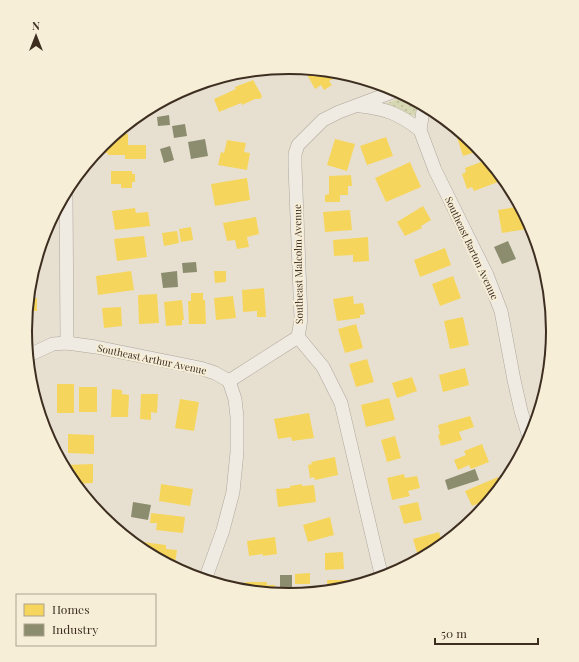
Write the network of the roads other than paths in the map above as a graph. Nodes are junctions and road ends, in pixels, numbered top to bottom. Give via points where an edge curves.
1 (389, 93) edge
2 (359, 105) junction
3 (423, 111) edge
4 (420, 130) junction
5 (66, 202) edge
6 (298, 337) junction
7 (66, 343) junction
8 (33, 353) edge
9 (229, 381) junction
10 (527, 429) edge
11 (381, 572) edge
12 (207, 575) edge

1 - 2 street, Southeast Malcolm Avenue
2 - 4 street via 379,108 403,117
2 - 6 street, Southeast Malcolm Avenue via 323,120 298,145 295,154 301,318
3 - 4 street, Southeast Barton Avenue
4 - 10 street, Southeast Barton Avenue via 435,170 488,275 501,311 514,380
5 - 7 street
6 - 9 street
6 - 11 street, Southeast Malcolm Avenue via 323,367 341,403
7 - 8 street, Southeast Arthur Avenue via 53,344
7 - 9 street, Southeast Arthur Avenue via 200,368
9 - 12 street via 237,416 234,492

